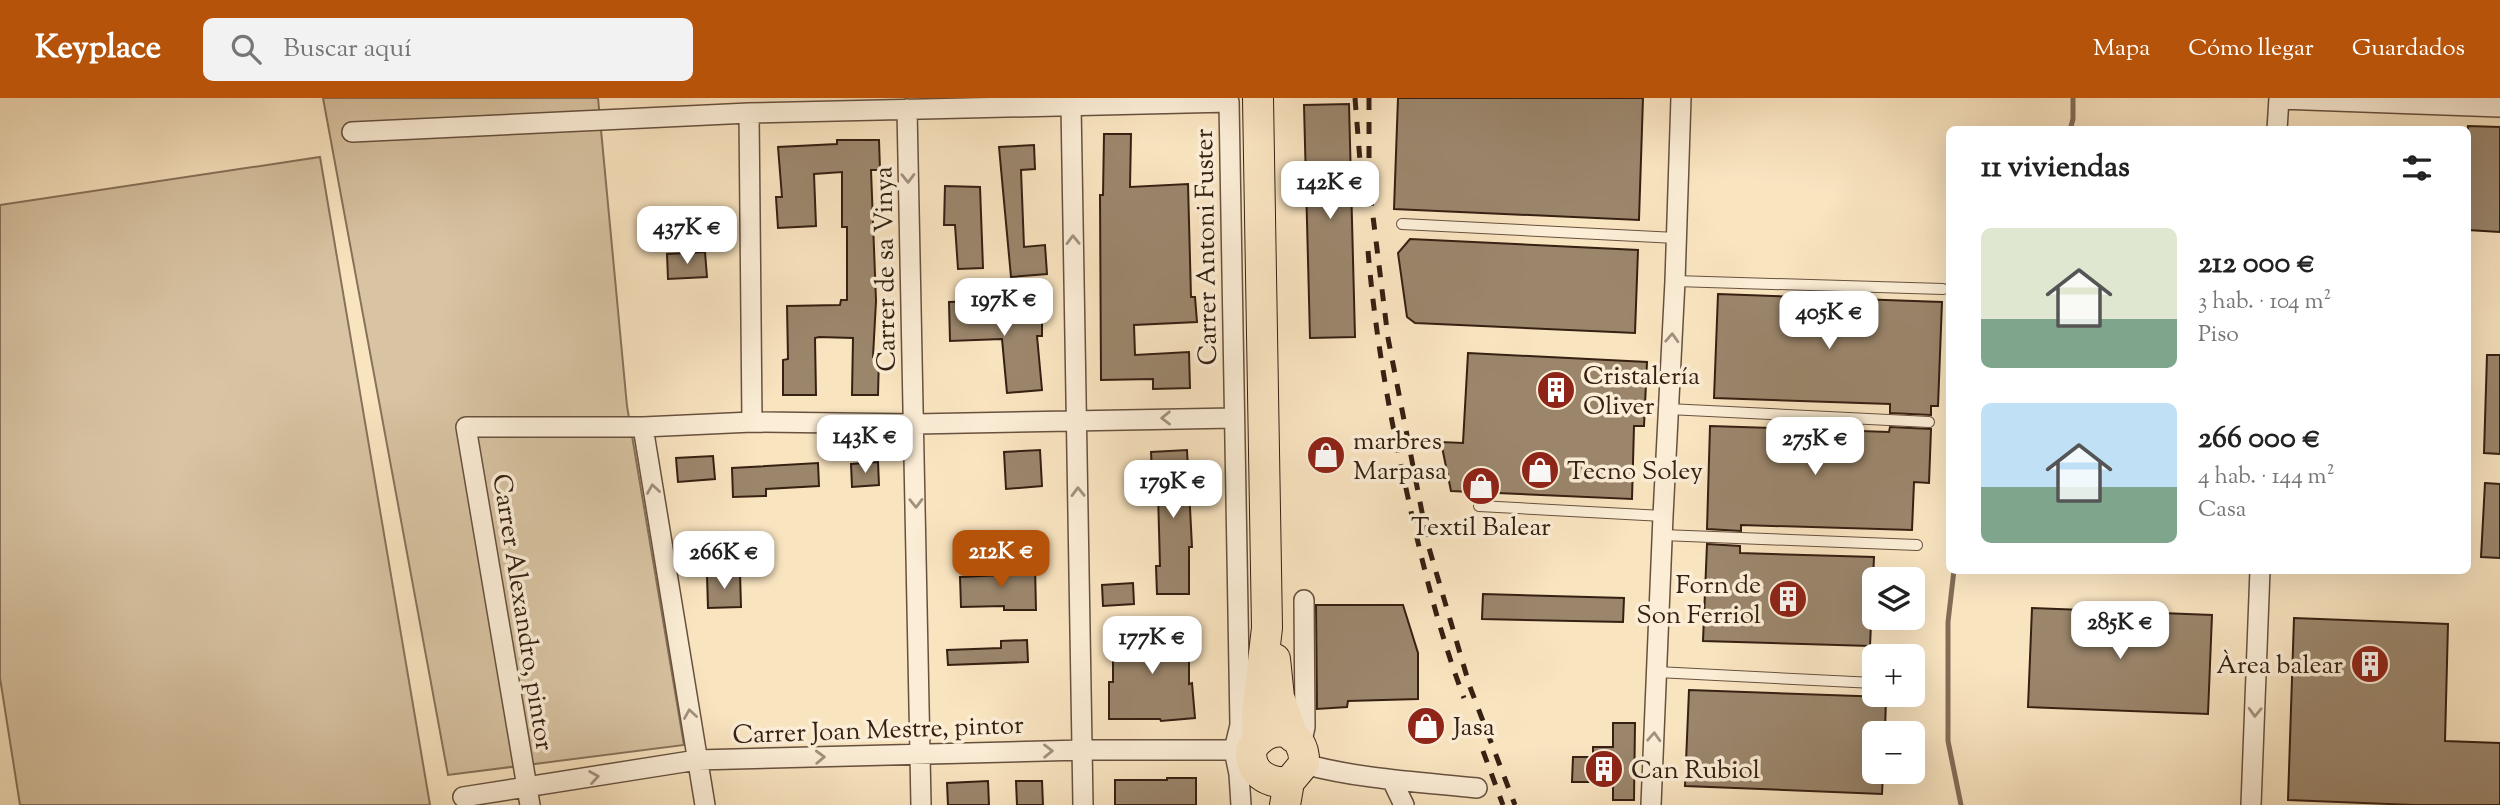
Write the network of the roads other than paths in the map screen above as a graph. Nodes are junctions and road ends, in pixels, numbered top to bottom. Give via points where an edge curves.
1 (1258, 98) edge
2 (1681, 98) edge
3 (2279, 99) edge
4 (1070, 105) junction
5 (2500, 107) edge
6 (907, 109) junction
7 (748, 113) junction
8 (2277, 126) edge
9 (352, 132) dead end
10 (1402, 224) dead end
11 (1676, 238) junction
12 (1675, 281) junction
13 (1943, 289) dead end
14 (1668, 409) junction
15 (1234, 418) junction
16 (1077, 419) junction
17 (752, 422) junction
18 (1929, 422) dead end
19 (915, 424) junction
20 (643, 427) junction
21 (1479, 506) dead end
22 (1662, 525) junction
23 (1917, 545) dead end
24 (2260, 574) edge
25 (1304, 600) dead end
26 (1267, 628) junction
27 (1657, 673) junction
28 (1862, 682) edge
29 (1246, 745) junction
30 (1082, 750) junction
31 (920, 753) junction
32 (697, 761) junction
33 (1286, 780) edge
34 (1392, 780) junction
35 (1477, 788) dead end
36 (528, 796) edge
37 (463, 797) dead end
38 (705, 805) edge
39 (921, 805) edge
40 (1083, 805) edge
41 (1241, 805) edge
42 (1404, 805) edge
43 (1651, 805) edge
44 (2251, 805) edge

1 - 26 main road
2 - 11 street
3 - 5 street
3 - 8 street
4 - 6 street, Carrer Antoni Fuster
4 - 15 street, Carrer Antoni Fuster via 1229,102
16 -> 4 street
6 - 7 street, Carrer Antoni Fuster
6 -> 19 street, Carrer de sa Vinya
7 - 9 street, Carrer Antoni Fuster
7 - 17 street
10 - 11 lane
11 - 12 street
12 - 13 lane
14 -> 12 street
14 - 18 lane
14 - 22 street
15 -> 16 street
15 - 29 street, Carrer Antoni Fuster via 1240,724
16 - 19 street
30 -> 16 street
17 - 19 street
17 - 20 street
19 -> 31 street, Carrer de sa Vinya
32 -> 20 street
20 - 36 street, Carrer Alexandro, pintor via 466,427
21 - 22 lane
22 - 23 lane
22 - 27 street
24 -> 44 street
25 - 33 street via 1305,727
26 - 29 main road via 1257,713
26 - 33 main road
27 - 28 lane
43 -> 27 street
29 - 30 street, Carrer Joan Mestre, pintor
29 - 33 main road via 1255,770
29 - 41 street, Carrer Antoni Fuster via 1239,774
31 -> 30 street, Carrer Joan Mestre, pintor
30 - 40 street
32 -> 31 street, Carrer Joan Mestre, pintor
31 - 39 street, Carrer de sa Vinya
36 -> 32 street, Carrer Joan Mestre, pintor
32 - 38 street
33 - 34 street via 1331,771
34 - 35 street
34 - 42 street
36 - 37 street

